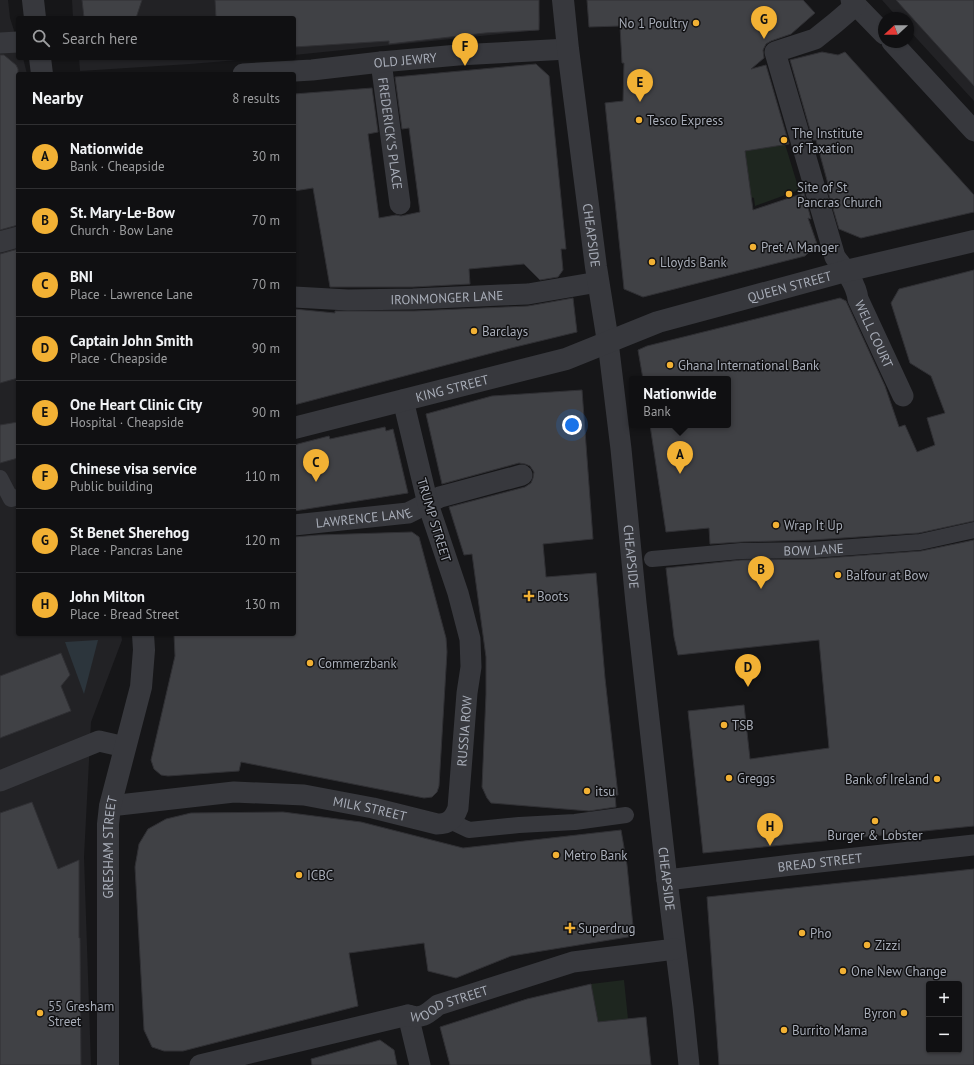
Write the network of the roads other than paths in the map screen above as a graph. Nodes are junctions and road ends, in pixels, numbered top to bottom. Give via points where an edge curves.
1 (33, 0) edge
2 (563, 0) edge
3 (853, 2) edge
4 (35, 16) edge
5 (878, 28) edge
6 (0, 42) edge
7 (16, 42) edge
8 (898, 48) edge
9 (568, 49) junction
10 (40, 60) edge
11 (381, 62) junction
12 (42, 72) edge
13 (278, 72) edge
14 (974, 131) edge
15 (400, 204) dead end
16 (16, 238) edge
17 (974, 240) edge
18 (0, 242) edge
19 (846, 271) junction
20 (598, 282) junction
21 (296, 298) edge
22 (608, 342) junction
23 (903, 396) dead end
24 (403, 400) junction
25 (296, 427) edge
26 (522, 475) dead end
27 (0, 478) edge
28 (16, 498) edge
29 (428, 504) junction
30 (296, 525) edge
31 (974, 530) edge
32 (652, 560) dead end
33 (143, 636) edge
34 (470, 639) joint
35 (125, 747) junction
36 (0, 781) edge
37 (110, 806) junction
38 (626, 815) dead end
39 (450, 822) junction
40 (974, 845) edge
41 (667, 880) junction
42 (675, 949) junction
43 (408, 1015) junction
44 (108, 1065) edge
45 (200, 1065) edge
46 (420, 1065) edge
47 (689, 1065) edge

1 - 4 street
2 - 9 street, CHEAPSIDE
3 - 5 street
3 - 19 street, WELL COURT via 836,23 815,38 775,52 835,257
6 - 7 street
8 - 14 street
9 - 11 street, OLD JEWRY
9 - 20 street, CHEAPSIDE
10 - 12 street
11 - 13 street, OLD JEWRY
11 - 15 street, FREDERICK'S PLACE
16 - 18 street
17 - 19 street, QUEEN STREET
19 - 22 street, QUEEN STREET via 658,322
19 - 23 street, WELL COURT via 857,290 858,299
20 - 21 street, IRONMONGER LANE via 528,294 348,300
20 - 22 street, CHEAPSIDE
22 - 24 street, KING STREET via 566,359
22 - 41 street, CHEAPSIDE
24 - 25 street, KING STREET
24 - 29 street, TRUMP STREET
26 - 29 street, LAWRENCE LANE via 440,497
27 - 28 street via 11,499
29 - 30 street, LAWRENCE LANE via 408,513
29 - 34 street, TRUMP STREET via 458,593
31 - 32 street, BOW LANE via 920,542 812,550 741,551
33 - 35 street, GRESHAM STREET via 141,688
34 - 39 street, RUSSIA ROW via 471,667 458,808
35 - 36 street via 99,741
35 - 37 street, GRESHAM STREET
37 - 39 street, MILK STREET via 234,792 296,795 373,808 437,824
37 - 44 street, GRESHAM STREET via 107,860
38 - 39 street, MILK STREET via 575,822 468,830
40 - 41 street, BREAD STREET
41 - 42 street, CHEAPSIDE
42 - 43 street, WOOD STREET via 573,962 438,1005 428,1014 416,1018
42 - 47 street, CHEAPSIDE
43 - 45 street, WOOD STREET
43 - 46 street

